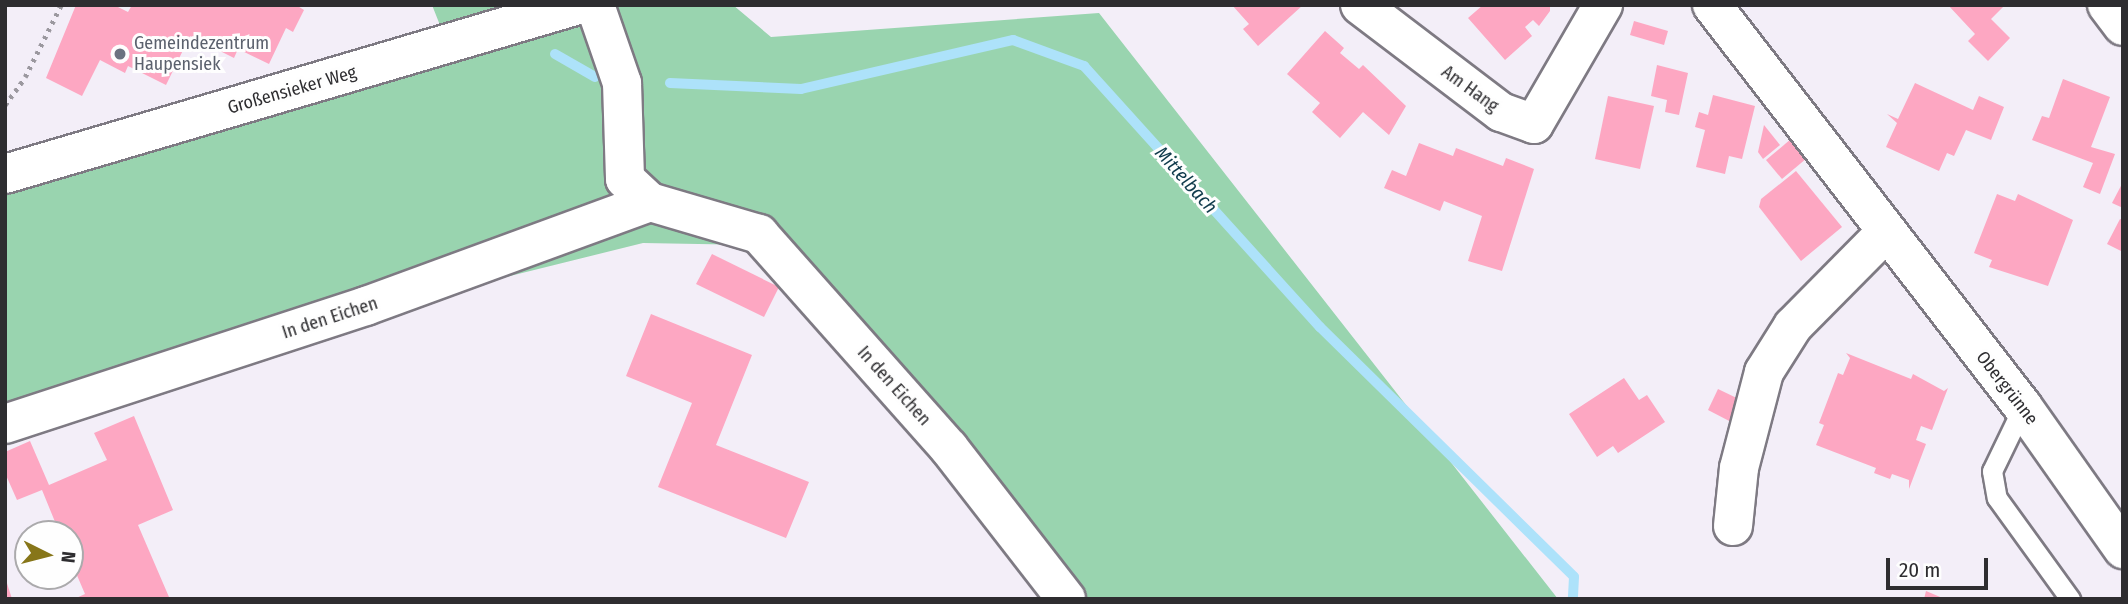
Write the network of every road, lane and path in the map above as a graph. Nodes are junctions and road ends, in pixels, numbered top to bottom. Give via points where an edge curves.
1 (61, 5) edge
2 (578, 5) edge
3 (595, 5) edge
4 (1603, 5) edge
5 (1712, 5) edge
6 (2107, 5) edge
7 (1367, 8) edge
8 (2123, 26) edge
9 (5, 104) edge
10 (5, 174) edge
11 (650, 202) junction
12 (1885, 233) junction
13 (2023, 407) junction
14 (5, 424) edge
15 (1733, 526) dead end
16 (2123, 549) edge
17 (1066, 599) edge
18 (2070, 599) edge

1 - 9 path via 25,77
2 - 10 street, Großensieker Weg
3 - 11 street, In den Eichen via 622,83 625,179
4 - 7 street, Am Hang via 1534,124 1501,112
5 - 12 street, Obergrünne
6 - 8 street
11 - 14 street, In den Eichen via 366,306
11 - 17 street, In den Eichen via 759,234 949,448
12 - 13 street, Obergrünne
12 - 15 street via 1793,326 1764,372 1739,468
13 - 16 street, Obergrünne
13 - 18 lane via 1992,471 1997,498

